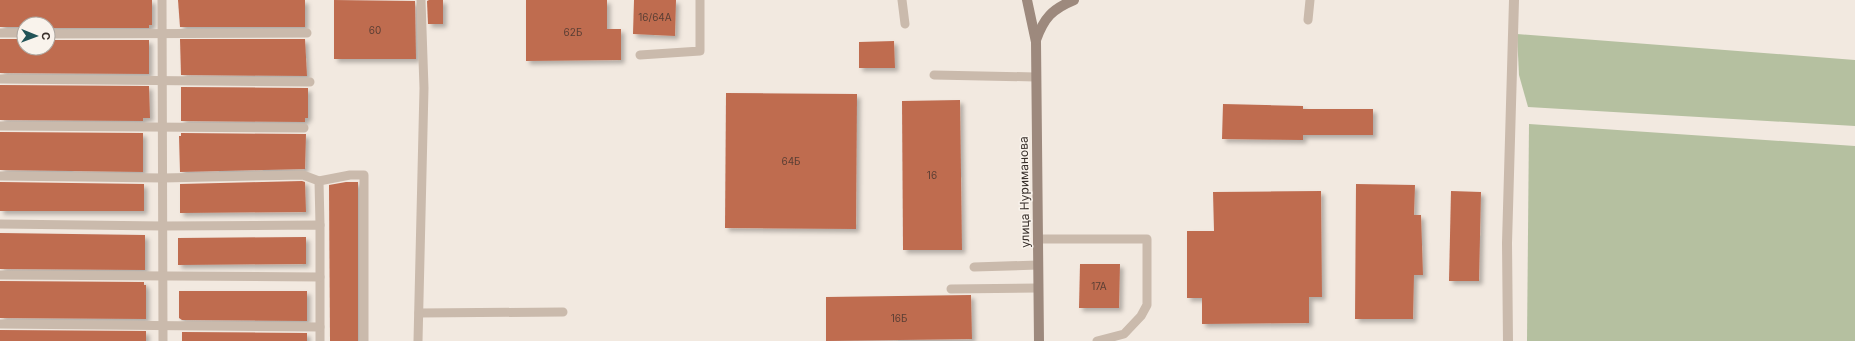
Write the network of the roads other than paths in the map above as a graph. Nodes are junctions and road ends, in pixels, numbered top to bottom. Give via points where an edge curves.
1 (162, 0) edge
2 (421, 0) edge
3 (700, 0) edge
4 (902, 0) edge
5 (1027, 0) edge
6 (1074, 0) edge
7 (1310, 0) edge
8 (1514, 0) edge
9 (1308, 20) dead end
10 (905, 24) dead end
11 (0, 33) edge
12 (16, 33) edge
13 (307, 33) dead end
14 (56, 34) edge
15 (163, 34) junction
16 (1036, 42) junction
17 (640, 55) dead end
18 (934, 75) dead end
19 (1035, 77) junction
20 (0, 79) edge
21 (163, 80) junction
22 (310, 82) dead end
23 (0, 126) edge
24 (163, 127) junction
25 (304, 128) dead end
26 (0, 176) edge
27 (163, 178) junction
28 (319, 181) junction
29 (0, 224) edge
30 (320, 225) junction
31 (163, 226) junction
32 (1038, 239) junction
33 (1038, 265) junction
34 (974, 267) dead end
35 (0, 275) edge
36 (163, 277) junction
37 (320, 277) junction
38 (950, 288) dead end
39 (1038, 288) junction
40 (419, 312) junction
41 (563, 312) dead end
42 (0, 324) edge
43 (163, 325) junction
44 (320, 327) junction
45 (163, 341) edge
46 (320, 341) edge
47 (364, 341) edge
48 (418, 341) edge
49 (1038, 341) edge
50 (1097, 341) edge
51 (1508, 341) edge

1 - 15 lane
2 - 40 lane via 424,88
3 - 17 lane via 700,51
4 - 10 lane
5 - 16 main road
6 - 16 main road via 1051,12 1042,24
7 - 9 lane
8 - 51 street via 1507,243
11 - 12 lane
13 - 15 lane
14 - 15 lane
15 - 21 lane
16 - 19 main road, улица Нуриманова
18 - 19 lane
19 - 32 main road, улица Нуриманова
20 - 21 lane
21 - 22 lane
21 - 24 lane
23 - 24 lane
24 - 25 lane
24 - 27 lane
26 - 27 lane
27 - 28 lane via 303,175
27 - 31 lane
28 - 30 lane
28 - 47 lane via 364,175
29 - 31 lane
30 - 31 lane
30 - 37 lane
31 - 36 lane
32 - 33 main road, улица Нуриманова
32 - 50 lane via 1147,239 1147,305 1141,316 1124,334
33 - 34 lane
33 - 39 main road, улица Нуриманова
35 - 36 lane
36 - 37 lane
36 - 43 lane
37 - 44 lane
38 - 39 lane
39 - 49 main road, улица Нуриманова
40 - 41 lane
40 - 48 lane
42 - 43 lane
43 - 44 lane
43 - 45 lane
44 - 46 lane

